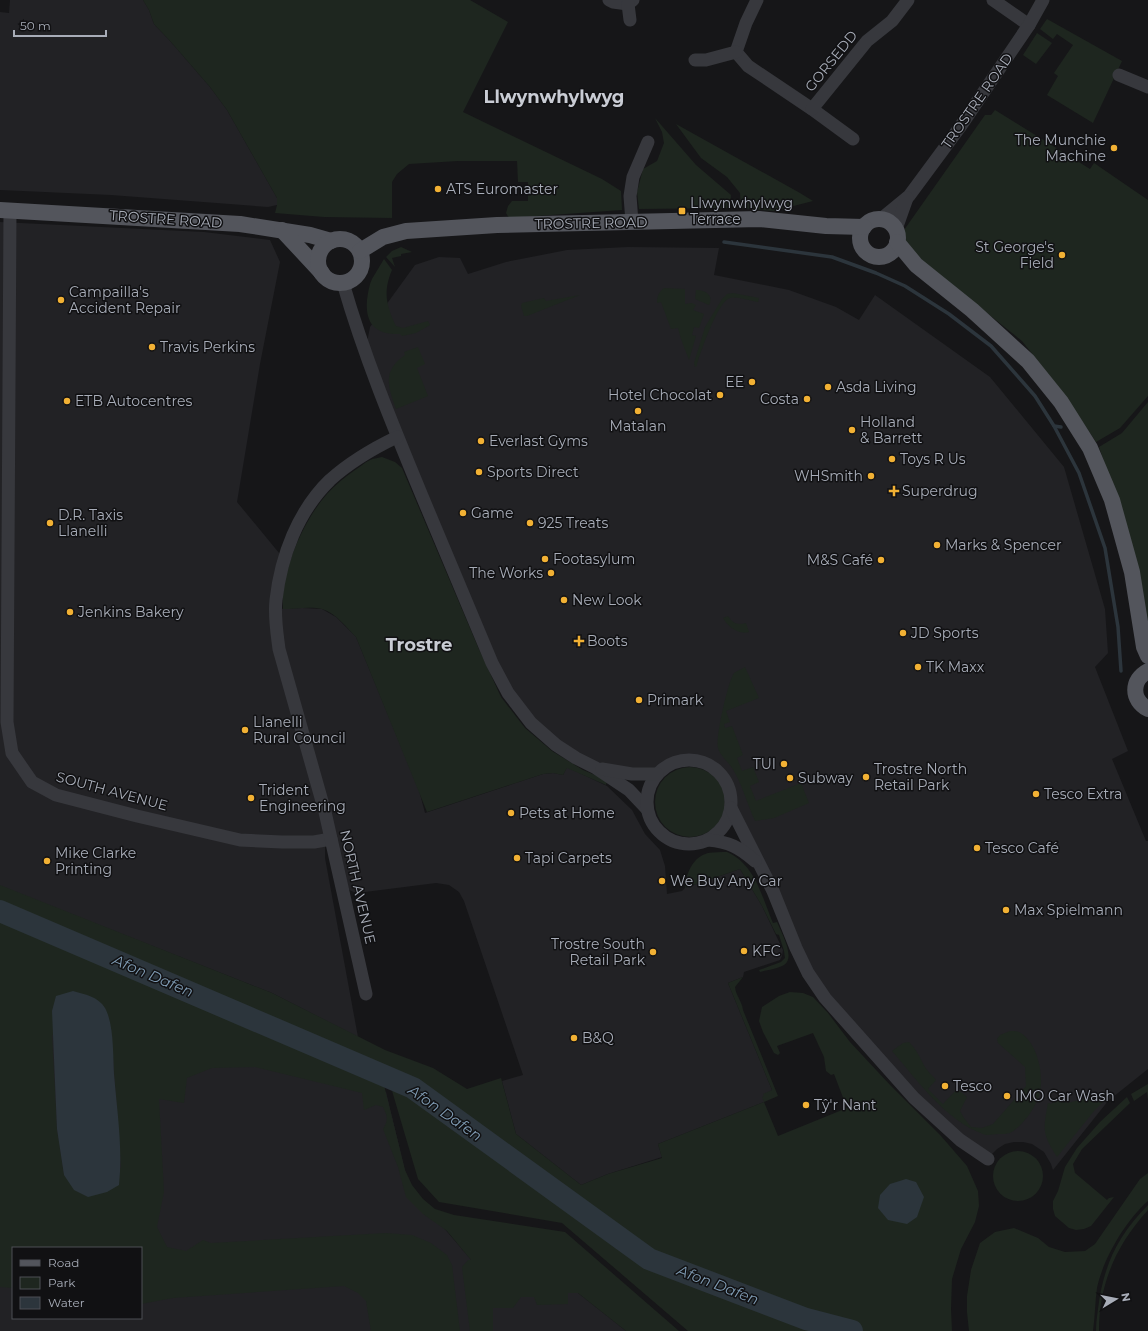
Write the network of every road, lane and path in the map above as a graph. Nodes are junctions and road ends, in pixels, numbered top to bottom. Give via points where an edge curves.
1 (609, 0) edge
2 (757, 0) edge
3 (908, 0) edge
4 (993, 0) edge
5 (1043, 0) edge
6 (630, 2) edge
7 (630, 20) dead end
8 (1029, 25) junction
9 (736, 52) junction
10 (695, 60) dead end
11 (1119, 75) dead end
12 (1148, 87) edge
13 (812, 109) junction
14 (853, 138) dead end
15 (648, 142) dead end
16 (907, 198) junction
17 (5, 210) edge
18 (881, 219) junction
19 (632, 222) junction
20 (826, 226) junction
21 (864, 226) junction
22 (282, 230) junction
23 (896, 235) junction
24 (328, 243) junction
25 (861, 243) junction
26 (360, 251) junction
27 (886, 255) junction
28 (916, 265) junction
29 (320, 267) junction
30 (344, 284) junction
31 (397, 437) junction
32 (1148, 656) edge
33 (1148, 671) edge
34 (1148, 709) edge
35 (596, 768) junction
36 (657, 774) junction
37 (731, 808) junction
38 (647, 809) junction
39 (331, 839) junction
40 (708, 840) junction
41 (760, 866) junction
42 (366, 994) dead end
43 (988, 1159) dead end

1 - 6 street
2 - 9 street
3 - 13 street, GORSEDD via 892,21 866,40
4 - 8 street
5 - 8 street, TROSTRE ROAD
6 - 7 street
8 - 16 street, TROSTRE ROAD via 960,127
9 - 10 street via 706,60
9 - 13 street, GORSEDD via 748,66
11 - 12 street
13 - 14 street, GORSEDD
15 - 19 street via 633,177 630,196
16 - 18 street, TROSTRE ROAD
16 - 23 street, TROSTRE ROAD
17 - 22 main road, TROSTRE ROAD via 240,224
17 - 39 street, SOUTH AVENUE via 7,722 12,753 32,782 56,796 240,840 314,842
18 - 21 main road via 870,221
18 - 23 main road via 887,221
19 - 20 main road, TROSTRE ROAD via 759,219
19 - 26 main road, TROSTRE ROAD via 497,225 406,231 383,237
20 - 21 main road, TROSTRE ROAD
20 - 25 main road, TROSTRE ROAD
21 - 25 main road via 860,235
22 - 24 main road, TROSTRE ROAD via 310,235
22 - 29 main road
23 - 27 main road via 892,251
23 - 28 main road
24 - 26 main road, TROSTRE ROAD via 338,239 345,240 354,243
24 - 29 main road via 321,252
25 - 27 main road via 871,255
26 - 30 main road via 363,262 361,269 354,279
27 - 28 main road
28 - 32 main road via 972,310 1028,361 1061,402 1090,448 1112,500 1132,572 1144,647
29 - 30 main road via 325,277 332,282
30 - 31 street via 365,353
31 - 35 street via 492,663 508,693 531,723 556,745
31 - 39 street, NORTH AVENUE via 353,462 330,480 309,505 294,529 283,559 276,601 279,649
33 - 34 main road via 1137,680 1135,693 1141,705
35 - 36 street via 632,774
35 - 38 street via 629,790
36 - 37 street via 666,766 678,761 690,759 703,762 722,775 728,786
36 - 38 street via 646,797
37 - 40 street via 722,828
37 - 41 street
38 - 40 street via 658,831 668,839 690,844
39 - 42 street, NORTH AVENUE
40 - 41 street via 728,843 742,850
41 - 43 street via 808,973 825,998 914,1098 960,1140

